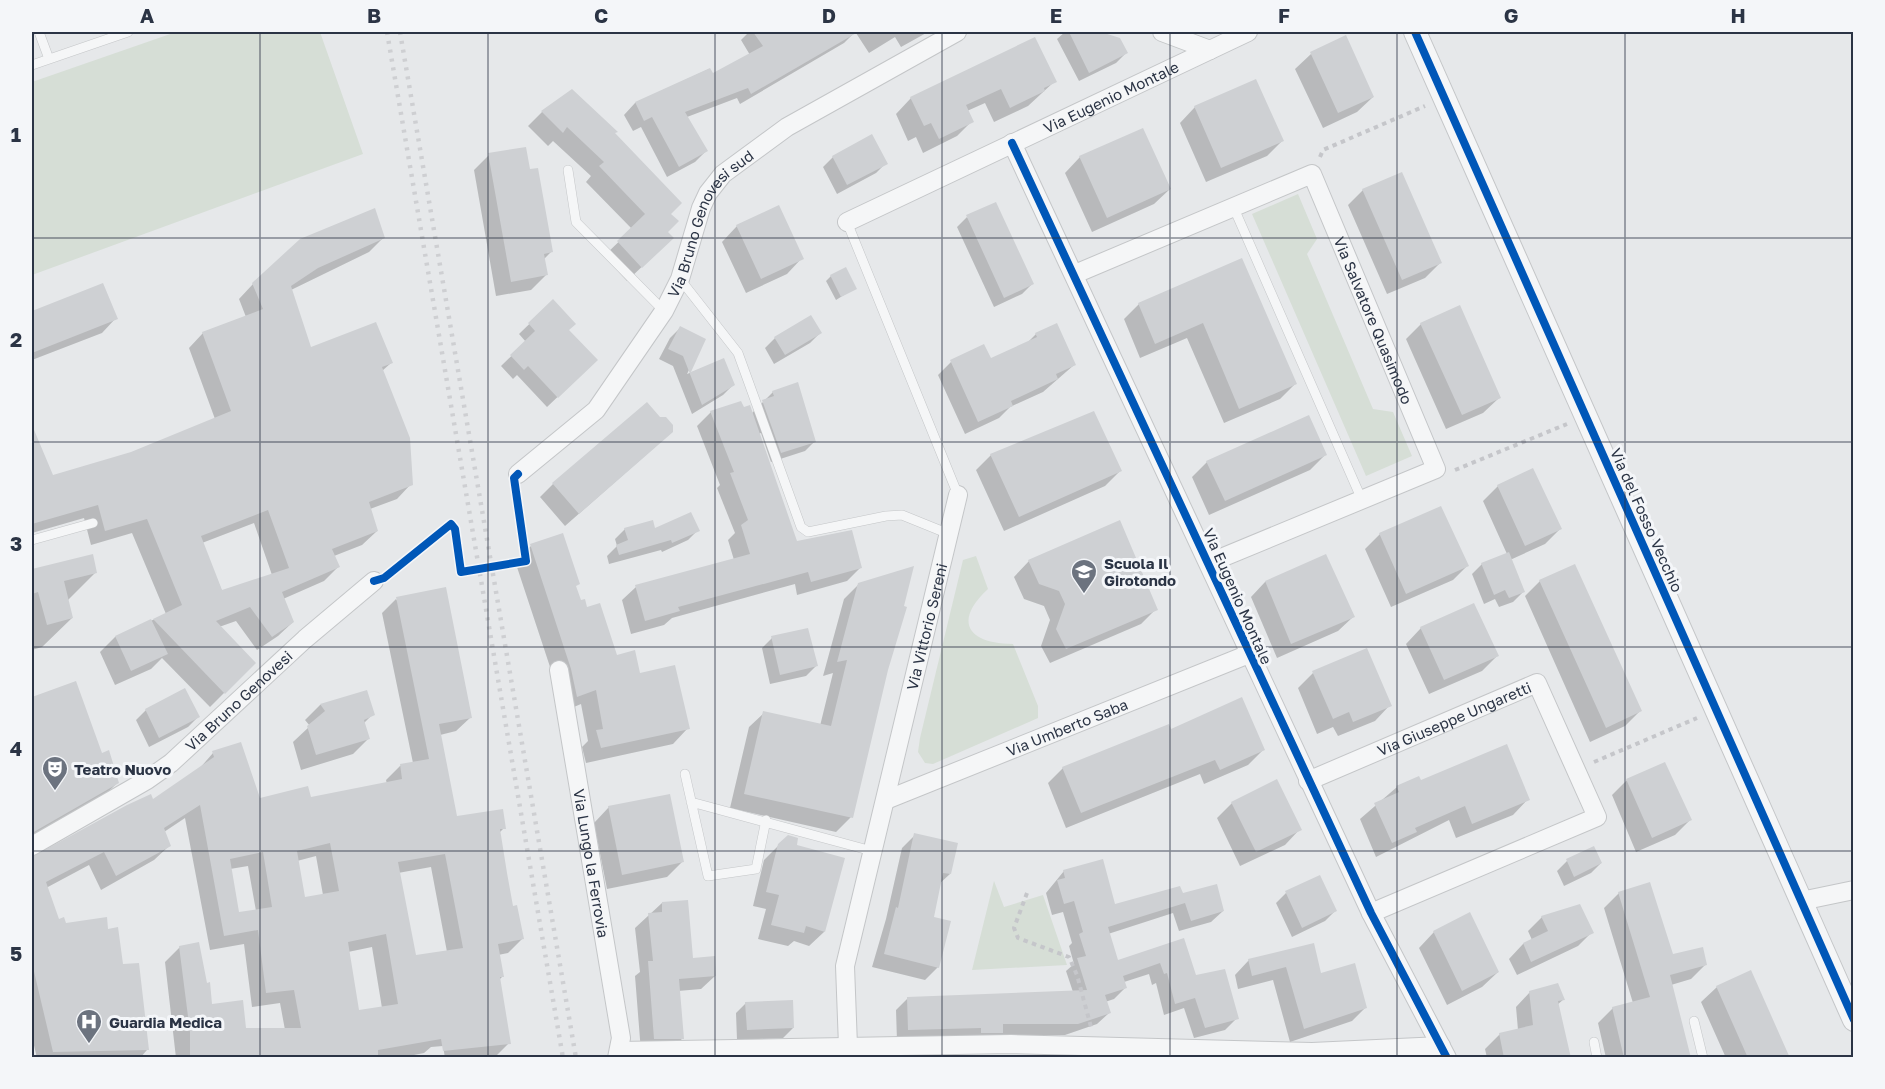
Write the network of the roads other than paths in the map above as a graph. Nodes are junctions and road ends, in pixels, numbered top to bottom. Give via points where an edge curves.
1 (39, 32) edge
2 (128, 32) edge
3 (957, 32) edge
4 (1162, 32) edge
5 (1248, 32) edge
6 (1417, 32) edge
7 (102, 36) edge
8 (1210, 50) junction
9 (49, 59) junction
10 (32, 65) edge
11 (1012, 143) junction
12 (568, 170) dead end
13 (1233, 206) junction
14 (847, 222) joint
15 (1075, 274) junction
16 (680, 279) junction
17 (664, 311) junction
18 (518, 474) dead end
19 (958, 495) joint
20 (1362, 500) junction
21 (93, 522) dead end
22 (949, 534) junction
23 (32, 540) edge
24 (1209, 564) junction
25 (374, 580) dead end
26 (1249, 654) junction
27 (559, 670) dead end
28 (685, 774) dead end
29 (1308, 781) junction
30 (886, 800) junction
31 (691, 802) junction
32 (766, 820) junction
33 (32, 846) edge
34 (872, 851) junction
35 (1854, 890) edge
36 (1801, 901) junction
37 (1371, 913) junction
38 (1854, 1020) edge
39 (1694, 1022) dead end
40 (1594, 1042) dead end
41 (848, 1046) junction
42 (1444, 1052) edge
43 (618, 1054) edge
44 (1312, 1054) edge
45 (1597, 1058) edge
46 (1703, 1058) edge

1 - 9 lane
2 - 7 lane
3 - 16 street, Via Bruno Genovesi sud via 787,127 723,174 700,207
4 - 8 street
5 - 8 street, Via Eugenio Montale
6 - 36 street, Via del Fosso Vecchio
7 - 9 lane
8 - 11 street, Via Eugenio Montale
9 - 10 lane
11 - 14 street, Via Eugenio Montale
11 - 15 street, Via Eugenio Montale
12 - 17 lane via 576,222
13 - 15 street
13 - 20 lane
13 - 20 street, Via Salvatore Quasimodo via 1312,174 1436,469
14 - 19 lane, Via Vittorio Sereni
15 - 24 street, Via Eugenio Montale
16 - 17 street, Via Bruno Genovesi sud
16 - 22 lane via 738,353 801,527 808,532 902,515
17 - 18 street, Via Bruno Genovesi sud via 596,410
19 - 22 street, Via Vittorio Sereni
20 - 24 street
21 - 23 lane
22 - 30 street, Via Vittorio Sereni
24 - 26 street, Via Eugenio Montale
25 - 33 street, Via Bruno Genovesi via 171,763
26 - 29 street, Via Eugenio Montale
26 - 30 street, Via Umberto Saba
27 - 43 street, Via Lungo la Ferrovia via 598,888 621,1038
28 - 31 lane
29 - 37 street, Via Eugenio Montale
29 - 37 street, Via Giuseppe Ungaretti via 1537,683 1597,817
30 - 34 street, Via Vittorio Sereni
31 - 32 lane
31 - 32 lane via 708,876 756,869
32 - 34 lane
34 - 41 street, Via Vittorio Sereni via 845,966
35 - 36 street
36 - 38 street, Via del Fosso Vecchio
37 - 42 street, Via Eugenio Montale
39 - 46 lane
40 - 45 lane
41 - 43 street
41 - 44 street via 1011,1044
42 - 44 street

